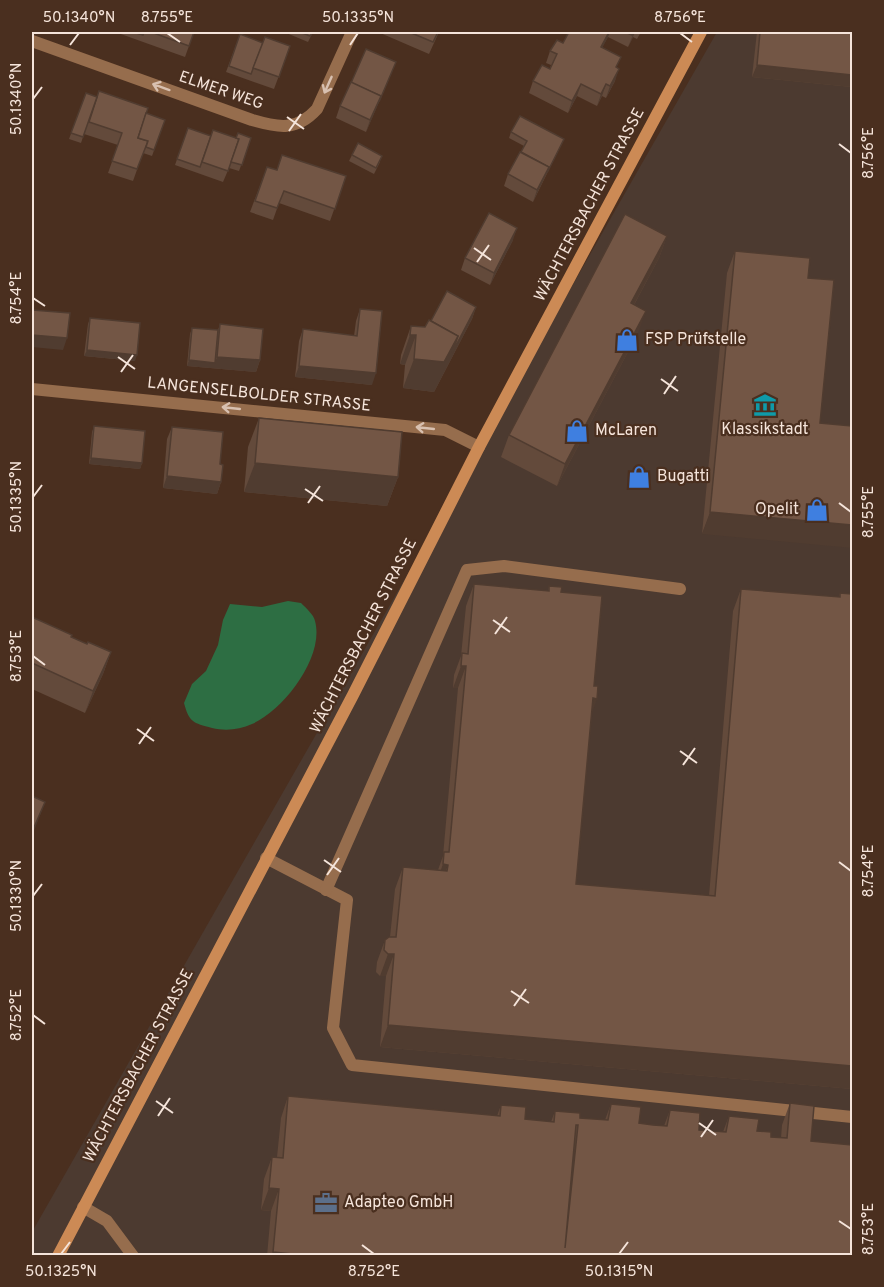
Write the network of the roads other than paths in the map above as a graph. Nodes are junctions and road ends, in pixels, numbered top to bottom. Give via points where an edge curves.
1 (352, 32) edge
2 (701, 32) edge
3 (32, 40) edge
4 (32, 388) edge
5 (479, 447) junction
6 (680, 589) dead end
7 (266, 858) junction
8 (326, 890) junction
9 (852, 1117) edge
10 (83, 1207) junction
11 (58, 1256) edge
12 (133, 1256) edge

1 -> 3 street, ELMER WEG via 317,109 300,124 286,126 252,120
2 - 5 street, WÄCHTERSBACHER STRASSE
5 -> 4 street, LANGENSELBOLDER STRASSE via 445,430
5 - 7 street, WÄCHTERSBACHER STRASSE
6 - 8 street via 504,566 467,570
7 - 8 street
7 - 10 street, WÄCHTERSBACHER STRASSE
8 - 9 street via 346,900 333,1028 352,1065
10 - 11 street, WÄCHTERSBACHER STRASSE
10 - 12 street via 107,1221

